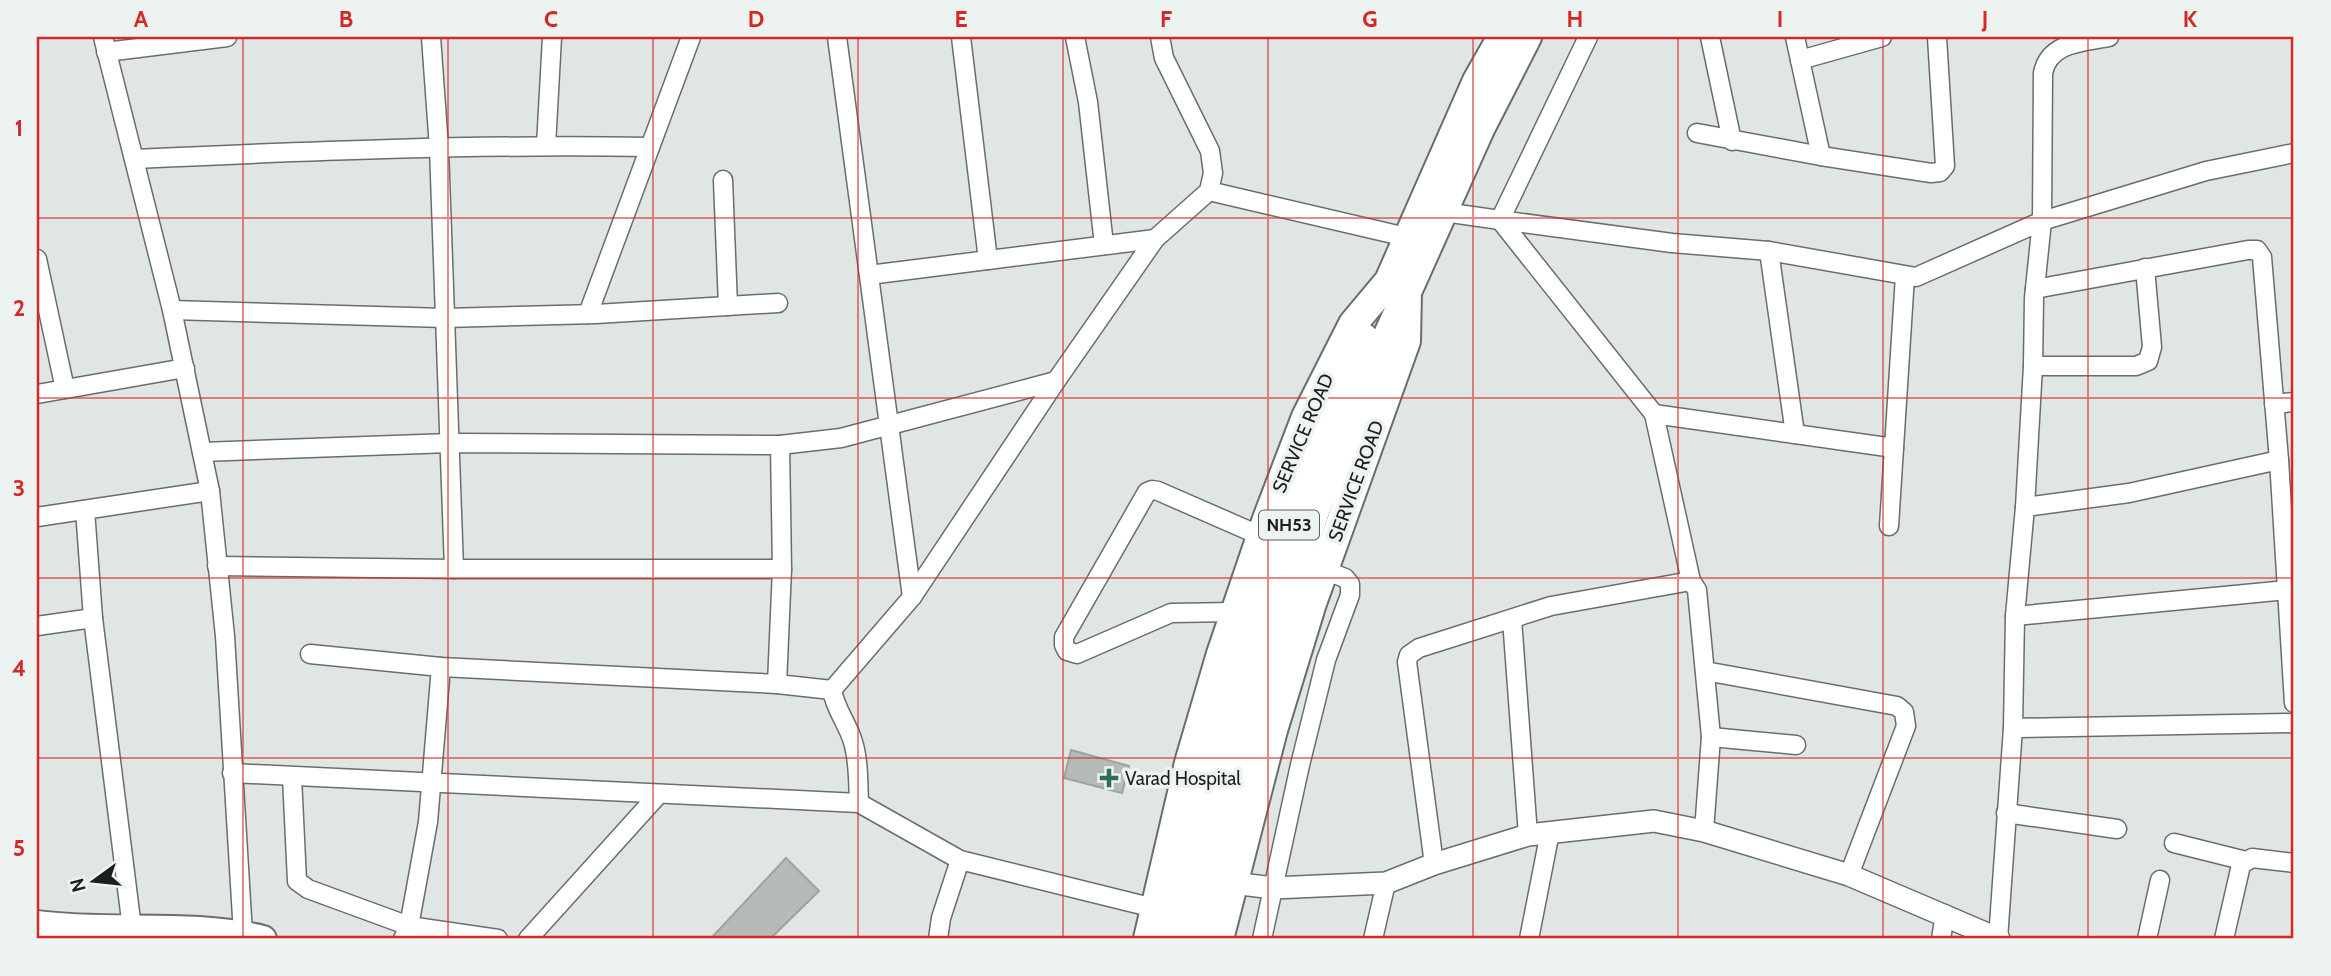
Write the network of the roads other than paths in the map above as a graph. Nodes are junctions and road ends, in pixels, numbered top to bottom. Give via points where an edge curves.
1 (227, 37) edge
2 (431, 37) edge
3 (552, 37) edge
4 (691, 37) edge
5 (837, 37) edge
6 (961, 37) edge
7 (1075, 37) edge
8 (1160, 37) edge
9 (1502, 37) edge
10 (1527, 37) edge
11 (1588, 37) edge
12 (1710, 37) edge
13 (1795, 37) edge
14 (1882, 37) edge
15 (1937, 37) edge
16 (2109, 37) edge
17 (104, 44) edge
18 (1800, 61) junction
19 (1697, 133) dead end
20 (1732, 141) junction
21 (546, 146) junction
22 (650, 147) junction
23 (439, 148) junction
24 (2294, 153) edge
25 (1821, 156) junction
26 (135, 159) junction
27 (723, 180) dead end
28 (1209, 191) junction
29 (1444, 212) junction
30 (1500, 220) junction
31 (2042, 221) junction
32 (1406, 237) junction
33 (1155, 239) junction
34 (1104, 245) junction
35 (1769, 251) junction
36 (37, 259) edge
37 (988, 260) junction
38 (2145, 268) junction
39 (869, 275) junction
40 (1905, 276) junction
41 (1398, 286) junction
42 (2035, 289) junction
43 (778, 303) dead end
44 (728, 306) junction
45 (172, 310) junction
46 (589, 314) junction
47 (445, 318) junction
48 (2033, 366) junction
49 (185, 368) junction
50 (1056, 382) junction
51 (65, 389) junction
52 (37, 394) edge
53 (2294, 402) edge
54 (2274, 404) junction
55 (1654, 414) junction
56 (889, 424) junction
57 (1795, 434) junction
58 (450, 443) junction
59 (780, 445) junction
60 (1894, 448) junction
61 (202, 452) junction
62 (2279, 460) junction
63 (210, 491) junction
64 (2025, 507) junction
65 (85, 510) junction
66 (37, 517) edge
67 (1889, 526) dead end
68 (1261, 536) junction
69 (217, 566) junction
70 (454, 569) junction
71 (782, 569) junction
72 (1324, 570) junction
73 (1691, 581) junction
74 (2287, 590) junction
75 (912, 597) junction
76 (1235, 612) junction
77 (2015, 616) junction
78 (93, 618) junction
79 (1512, 619) junction
80 (37, 626) edge
81 (310, 654) dead end
82 (441, 667) junction
83 (1704, 671) junction
84 (776, 684) junction
85 (832, 690) junction
86 (2294, 703) edge
87 (2294, 723) edge
88 (2013, 728) junction
89 (1711, 737) junction
90 (1796, 745) dead end
91 (232, 773) junction
92 (292, 777) junction
93 (431, 782) junction
94 (658, 795) junction
95 (859, 803) junction
96 (2006, 813) junction
97 (2117, 828) dead end
98 (1704, 831) junction
99 (1550, 832) junction
100 (1528, 835) junction
101 (2175, 843) dead end
102 (960, 860) junction
103 (2246, 861) junction
104 (2294, 863) edge
105 (1434, 864) junction
106 (1849, 875) junction
107 (2160, 880) dead end
108 (1233, 883) junction
109 (1386, 883) junction
110 (1273, 888) junction
111 (1154, 908) junction
112 (1945, 914) junction
113 (37, 924) edge
114 (132, 928) junction
115 (406, 932) edge
116 (70, 934) edge
117 (253, 937) edge
118 (498, 939) edge
119 (528, 939) edge
120 (938, 939) edge
121 (1148, 939) edge
122 (1169, 939) edge
123 (1195, 939) edge
124 (1219, 939) edge
125 (1262, 939) edge
126 (1373, 939) edge
127 (1529, 939) edge
128 (1941, 939) edge
129 (1999, 939) edge
130 (2147, 939) edge
131 (2224, 939) edge

1 - 17 street
2 - 23 street
3 - 21 street
4 - 22 street
5 - 39 street
6 - 37 street
7 - 34 street via 1088,102
8 - 28 street via 1164,58 1210,151 1213,173
9 - 32 highway, SERVICE ROAD
10 - 29 highway, SERVICE ROAD
11 - 30 street
12 - 20 street
13 - 18 street
14 - 18 street
15 - 25 street via 1945,166 1941,172
16 - 31 street via 2062,47 2045,62
17 - 26 street
18 - 25 street
19 - 20 street
20 - 25 street
21 - 22 street
21 - 23 street
22 - 46 street
23 - 26 street
23 - 47 street
24 - 31 street via 2206,171
26 - 45 street
27 - 44 street
28 - 32 street
28 - 33 street
29 - 30 street
29 - 41 highway, SERVICE ROAD
30 - 35 street
30 - 55 street
31 - 40 street via 1929,273
31 - 42 street
32 - 41 highway, SERVICE ROAD
33 - 34 street
33 - 50 street
34 - 37 street
35 - 40 street
35 - 57 street
36 - 51 street
37 - 39 street
38 - 42 street
38 - 48 street via 2152,347 2148,361 2136,366
38 - 54 street via 2257,250 2262,257
39 - 56 street
40 - 60 street
41 - 68 highway, SERVICE ROAD via 1353,324 1306,416
41 - 72 highway, SERVICE ROAD via 1406,341
41 - 122 highway, NH53 via 1306,476 1226,723
41 - 123 highway, NH53 via 1275,631
42 - 48 street
43 - 44 street
44 - 46 street
45 - 47 street
45 - 49 street
46 - 47 street
47 - 58 street
48 - 64 street
49 - 51 street
49 - 61 street
50 - 56 street
50 - 75 street
51 - 52 street
53 - 54 street
54 - 62 street
55 - 57 street
55 - 73 street
56 - 59 street via 841,438
56 - 75 street
57 - 60 street
58 - 59 street
58 - 61 street
58 - 70 street
59 - 71 street
60 - 67 street
61 - 63 street
62 - 64 street via 2129,493
62 - 74 street
63 - 65 street
63 - 69 street
64 - 77 street
65 - 66 street
65 - 78 street
68 - 76 highway, SERVICE ROAD
68 - 76 street via 1158,491 1147,492 1064,637 1064,645 1067,652 1077,654 1171,613
69 - 70 street
69 - 91 street
70 - 71 street
71 - 84 street
72 - 108 highway, SERVICE ROAD via 1273,730
72 - 110 street via 1345,578 1350,595 1326,660
73 - 79 street via 1551,606
73 - 83 street via 1697,590
74 - 77 street
74 - 86 street
75 - 85 street
76 - 111 highway, SERVICE ROAD via 1189,764
77 - 88 street
78 - 80 street
78 - 114 street
79 - 100 street
79 - 105 street via 1409,655
81 - 82 street
82 - 84 street
82 - 93 street
83 - 89 street
83 - 106 street via 1897,706 1904,712 1906,726
84 - 85 street
85 - 95 street via 855,745
87 - 88 street
88 - 96 street
89 - 90 street
89 - 98 street
91 - 92 street
91 - 117 street via 241,879
92 - 93 street
92 - 115 street via 297,881
93 - 94 street
93 - 115 street via 428,822
94 - 95 street
94 - 119 street
95 - 102 street
96 - 97 street
96 - 129 street
98 - 99 street via 1654,821
98 - 106 street
99 - 100 street
99 - 127 street
100 - 105 street
101 - 103 street
102 - 111 street
102 - 120 street
103 - 104 street
103 - 131 street via 2241,865
105 - 109 street
106 - 112 street
107 - 130 street
108 - 110 street
108 - 124 highway, SERVICE ROAD
109 - 110 street
109 - 126 street
110 - 125 street
111 - 121 highway, SERVICE ROAD
112 - 128 street
112 - 129 street
113 - 116 main road
114 - 116 main road
114 - 117 main road
115 - 118 street

